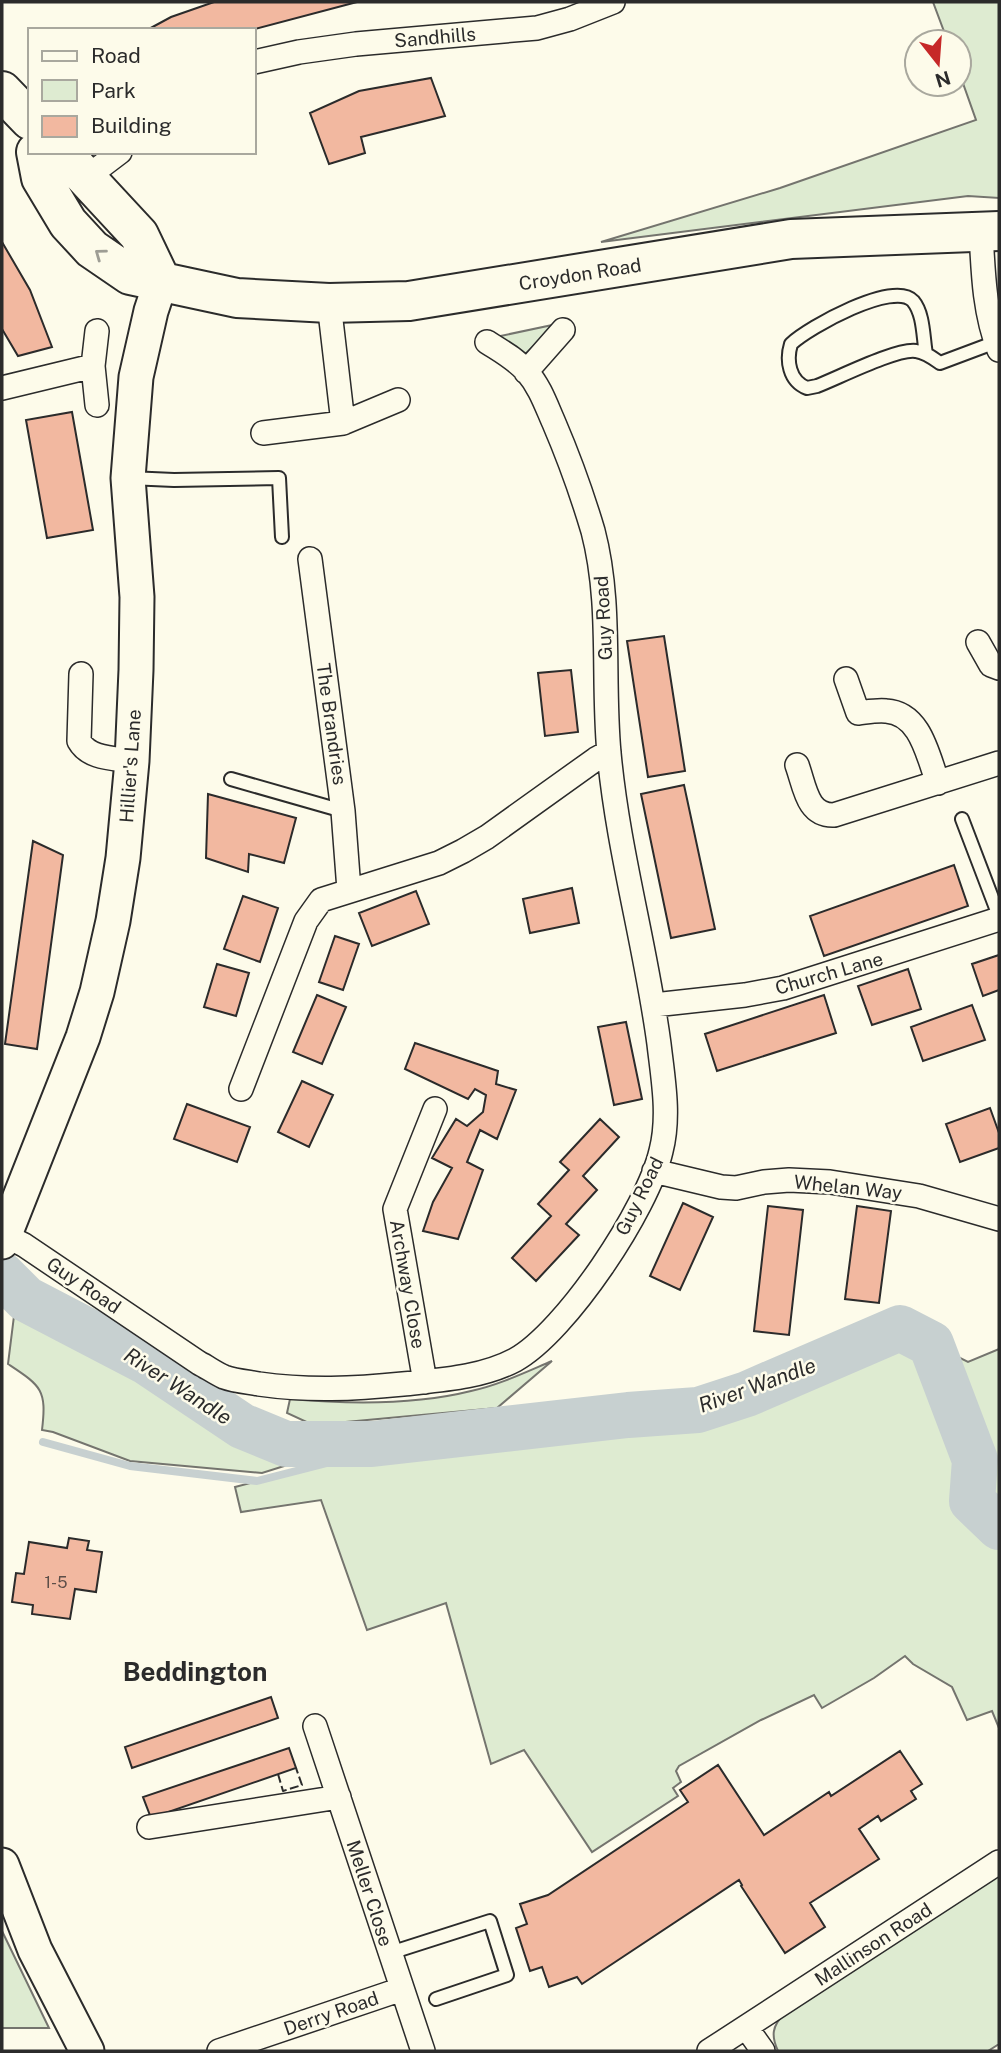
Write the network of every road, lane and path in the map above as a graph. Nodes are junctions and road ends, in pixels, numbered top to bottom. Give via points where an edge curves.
1 (607, 3) edge
2 (256, 62) edge
3 (2, 91) edge
4 (28, 118) edge
5 (36, 154) edge
6 (112, 154) edge
7 (74, 164) edge
8 (990, 231) edge
9 (162, 281) junction
10 (329, 303) junction
11 (563, 330) dead end
12 (97, 331) dead end
13 (487, 342) dead end
14 (998, 346) edge
15 (926, 354) junction
16 (93, 366) junction
17 (526, 372) junction
18 (2, 387) edge
19 (398, 400) dead end
20 (97, 405) dead end
21 (343, 423) junction
22 (262, 433) dead end
23 (128, 478) junction
24 (282, 537) dead end
25 (310, 559) dead end
26 (978, 642) dead end
27 (999, 668) edge
28 (81, 674) dead end
29 (846, 679) dead end
30 (609, 752) junction
31 (132, 761) junction
32 (999, 763) edge
33 (797, 765) dead end
34 (231, 779) dead end
35 (938, 783) junction
36 (343, 811) junction
37 (962, 818) dead end
38 (349, 890) junction
39 (999, 918) edge
40 (654, 1005) junction
41 (242, 1089) dead end
42 (435, 1109) dead end
43 (654, 1171) junction
44 (999, 1219) edge
45 (3, 1239) edge
46 (425, 1382) junction
47 (315, 1726) dead end
48 (339, 1797) junction
49 (149, 1827) dead end
50 (999, 1861) edge
51 (2, 1865) edge
52 (390, 1953) junction
53 (402, 1989) junction
54 (436, 1999) dead end
55 (746, 2026) junction
56 (87, 2051) edge
57 (219, 2051) edge
58 (424, 2051) edge
59 (709, 2051) edge
60 (763, 2051) edge

1 - 2 street, Sandhills via 537,28 356,44
3 - 4 highway
9 -> 5 highway, Croydon Road via 130,275 92,249 68,223 41,178
6 - 7 street
7 - 9 highway via 139,234
8 - 10 highway, Croydon Road via 791,239 409,301
8 - 14 street via 987,304
9 - 10 highway, Croydon Road via 237,298
9 - 23 main road, Hillier's Lane via 136,377
10 - 21 street
11 - 17 street
12 - 16 street
13 - 17 street, Guy Road
14 - 15 lane via 940,363
15 - 15 lane via 914,350 899,353 807,388 794,379 788,362 791,344 808,330 894,295 906,295 915,303
16 - 18 street
16 - 20 street
17 - 30 street, Guy Road via 566,451 599,555
19 - 21 street
21 - 22 street
23 - 24 lane via 279,478
23 - 31 main road, Hillier's Lane via 136,597
25 - 36 street, The Brandries
26 - 27 street via 991,665
28 - 31 street via 79,741 83,748
29 - 35 street via 858,713 888,711 911,722
30 - 38 street via 463,851 439,863
30 - 40 street, Guy Road
31 - 45 main road, Hillier's Lane via 123,858 97,992
32 - 35 street
33 - 35 street via 810,802 824,815
34 - 36 lane
36 - 38 street, The Brandries
37 - 39 lane
38 - 41 street via 321,900 306,920
39 - 40 street, Church Lane via 783,988
40 - 43 street, Guy Road via 665,1111
42 - 46 street, Archway Close via 395,1209
43 - 44 street, Whelan Way via 736,1188 789,1180 830,1182 919,1196
43 - 46 street, Guy Road via 611,1252 546,1337 514,1360 466,1376
45 - 46 street, Guy Road via 34,1252 222,1376 312,1390
47 - 48 street, Meller Close
48 - 49 street
48 - 52 street, Meller Close
50 - 55 street, Mallinson Road
51 - 56 main road via 35,1950
52 - 53 street, Meller Close
52 - 54 lane via 490,1921 508,1975
53 - 57 street, Derry Road
53 - 58 street, Meller Close
55 - 59 street, Mallinson Road
55 - 60 street

